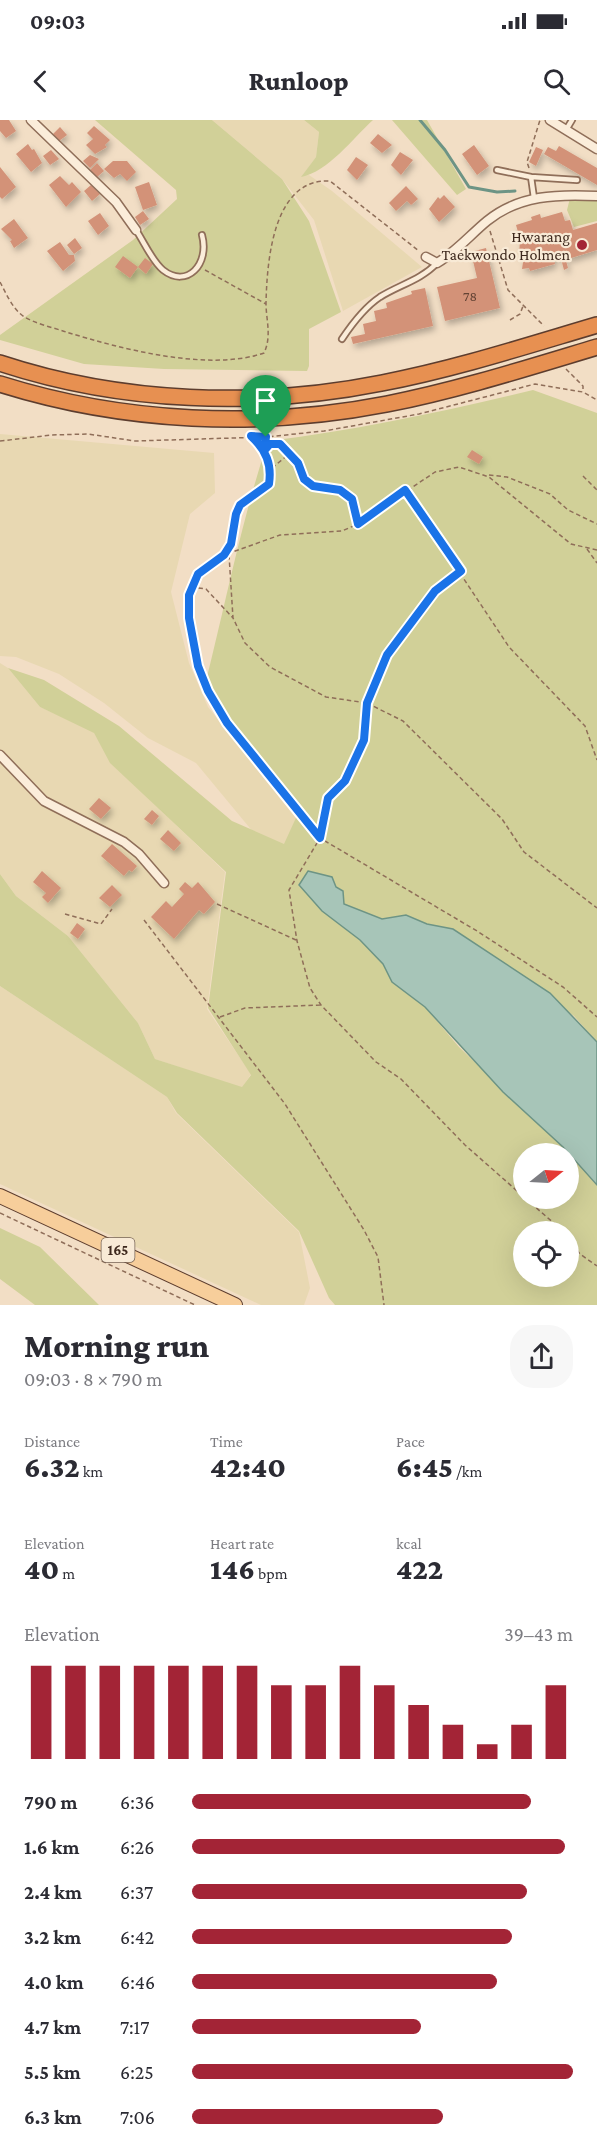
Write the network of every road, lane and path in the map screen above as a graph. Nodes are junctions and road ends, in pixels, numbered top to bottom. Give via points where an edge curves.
1 (32, 120) edge
2 (540, 120) edge
3 (550, 120) edge
4 (572, 120) edge
5 (566, 130) junction
6 (597, 149) edge
7 (497, 170) dead end
8 (531, 177) junction
9 (577, 180) dead end
10 (597, 196) edge
11 (534, 198) junction
12 (487, 221) junction
13 (136, 230) joint
14 (202, 235) dead end
15 (426, 257) joint
16 (437, 263) junction
17 (199, 267) junction
18 (0, 282) edge
19 (266, 304) junction
20 (523, 305) junction
21 (510, 320) dead end
22 (597, 325) edge
23 (544, 326) dead end
24 (342, 339) dead end
25 (597, 347) edge
26 (0, 363) edge
27 (565, 367) dead end
28 (0, 384) edge
29 (583, 392) junction
30 (597, 400) edge
31 (251, 436) junction
32 (266, 437) junction
33 (0, 441) edge
34 (264, 451) junction
35 (290, 453) junction
36 (272, 468) junction
37 (487, 476) junction
38 (583, 476) dead end
39 (405, 490) junction
40 (597, 490) edge
41 (358, 524) junction
42 (597, 524) edge
43 (586, 548) junction
44 (597, 550) edge
45 (230, 553) junction
46 (224, 555) junction
47 (597, 563) edge
48 (461, 571) junction
49 (191, 587) junction
50 (234, 618) junction
51 (367, 703) junction
52 (0, 755) edge
53 (597, 760) edge
54 (320, 838) junction
55 (164, 883) dead end
56 (217, 904) dead end
57 (597, 908) edge
58 (112, 909) dead end
59 (65, 914) dead end
60 (144, 920) dead end
61 (297, 940) junction
62 (321, 1005) junction
63 (597, 1017) edge
64 (219, 1018) junction
65 (513, 1188) edge
66 (0, 1196) edge
67 (537, 1209) edge
68 (0, 1213) edge
69 (551, 1221) edge
70 (579, 1253) edge
71 (597, 1266) edge
72 (195, 1305) edge
73 (235, 1305) edge
74 (384, 1305) edge

1 - 13 street via 116,202
2 - 8 path via 527,162
3 - 5 street
4 - 5 lane
5 - 6 street
7 - 8 lane
8 - 9 lane
8 - 11 lane
10 - 11 street
11 - 12 street via 510,206
12 - 16 street via 450,256
12 - 20 path via 508,290
13 - 17 lane via 164,270 179,275
14 - 17 lane via 206,252
15 - 16 street
15 - 19 path via 330,182 307,184 293,194 276,230
16 - 24 lane via 428,272 377,299
17 - 19 path
18 - 19 path via 20,314 32,321 152,353 213,360 247,359 264,352 269,342
20 - 21 path via 520,314
20 - 23 path
22 - 26 highway via 421,375 280,397 131,392
25 - 28 highway via 427,395 292,417 188,418 130,412 69,402
27 - 29 path via 583,386
29 - 30 path
29 - 32 path via 535,384 419,414
31 - 32 path
31 - 33 path via 135,441 70,434
31 - 34 path
32 - 34 path
34 - 35 path via 270,444 280,444
34 - 36 path
35 - 36 path
35 - 41 path via 304,479 313,486 340,490 352,499
36 - 46 path via 269,484 240,505 231,544
37 - 39 path via 459,467 435,472
37 - 42 path via 507,477 550,494 568,510
37 - 43 path via 571,544
38 - 40 path
39 - 41 path
39 - 48 path
41 - 45 path via 342,531 280,535
43 - 44 path
43 - 47 path
45 - 46 path
45 - 50 path
46 - 49 path via 198,574
48 - 51 path via 435,591 387,655
48 - 53 path via 509,647 585,726
49 - 50 path via 206,589
49 - 54 path via 189,618 198,666 208,691 227,723
50 - 51 path via 245,643 270,667 326,697
51 - 54 path via 364,740 345,781 328,798
51 - 57 path via 403,721 502,819 524,852
52 - 55 street via 44,801 124,842
54 - 61 path via 290,890
54 - 63 path via 496,943 563,987
56 - 61 path
58 - 59 path via 101,924
60 - 64 path
61 - 62 path via 310,988
62 - 64 path via 245,1008
62 - 65 path via 376,1062 401,1080
64 - 74 path via 285,1104 364,1230 378,1257
66 - 73 main road, 165
67 - 69 path
68 - 72 path
70 - 71 path

